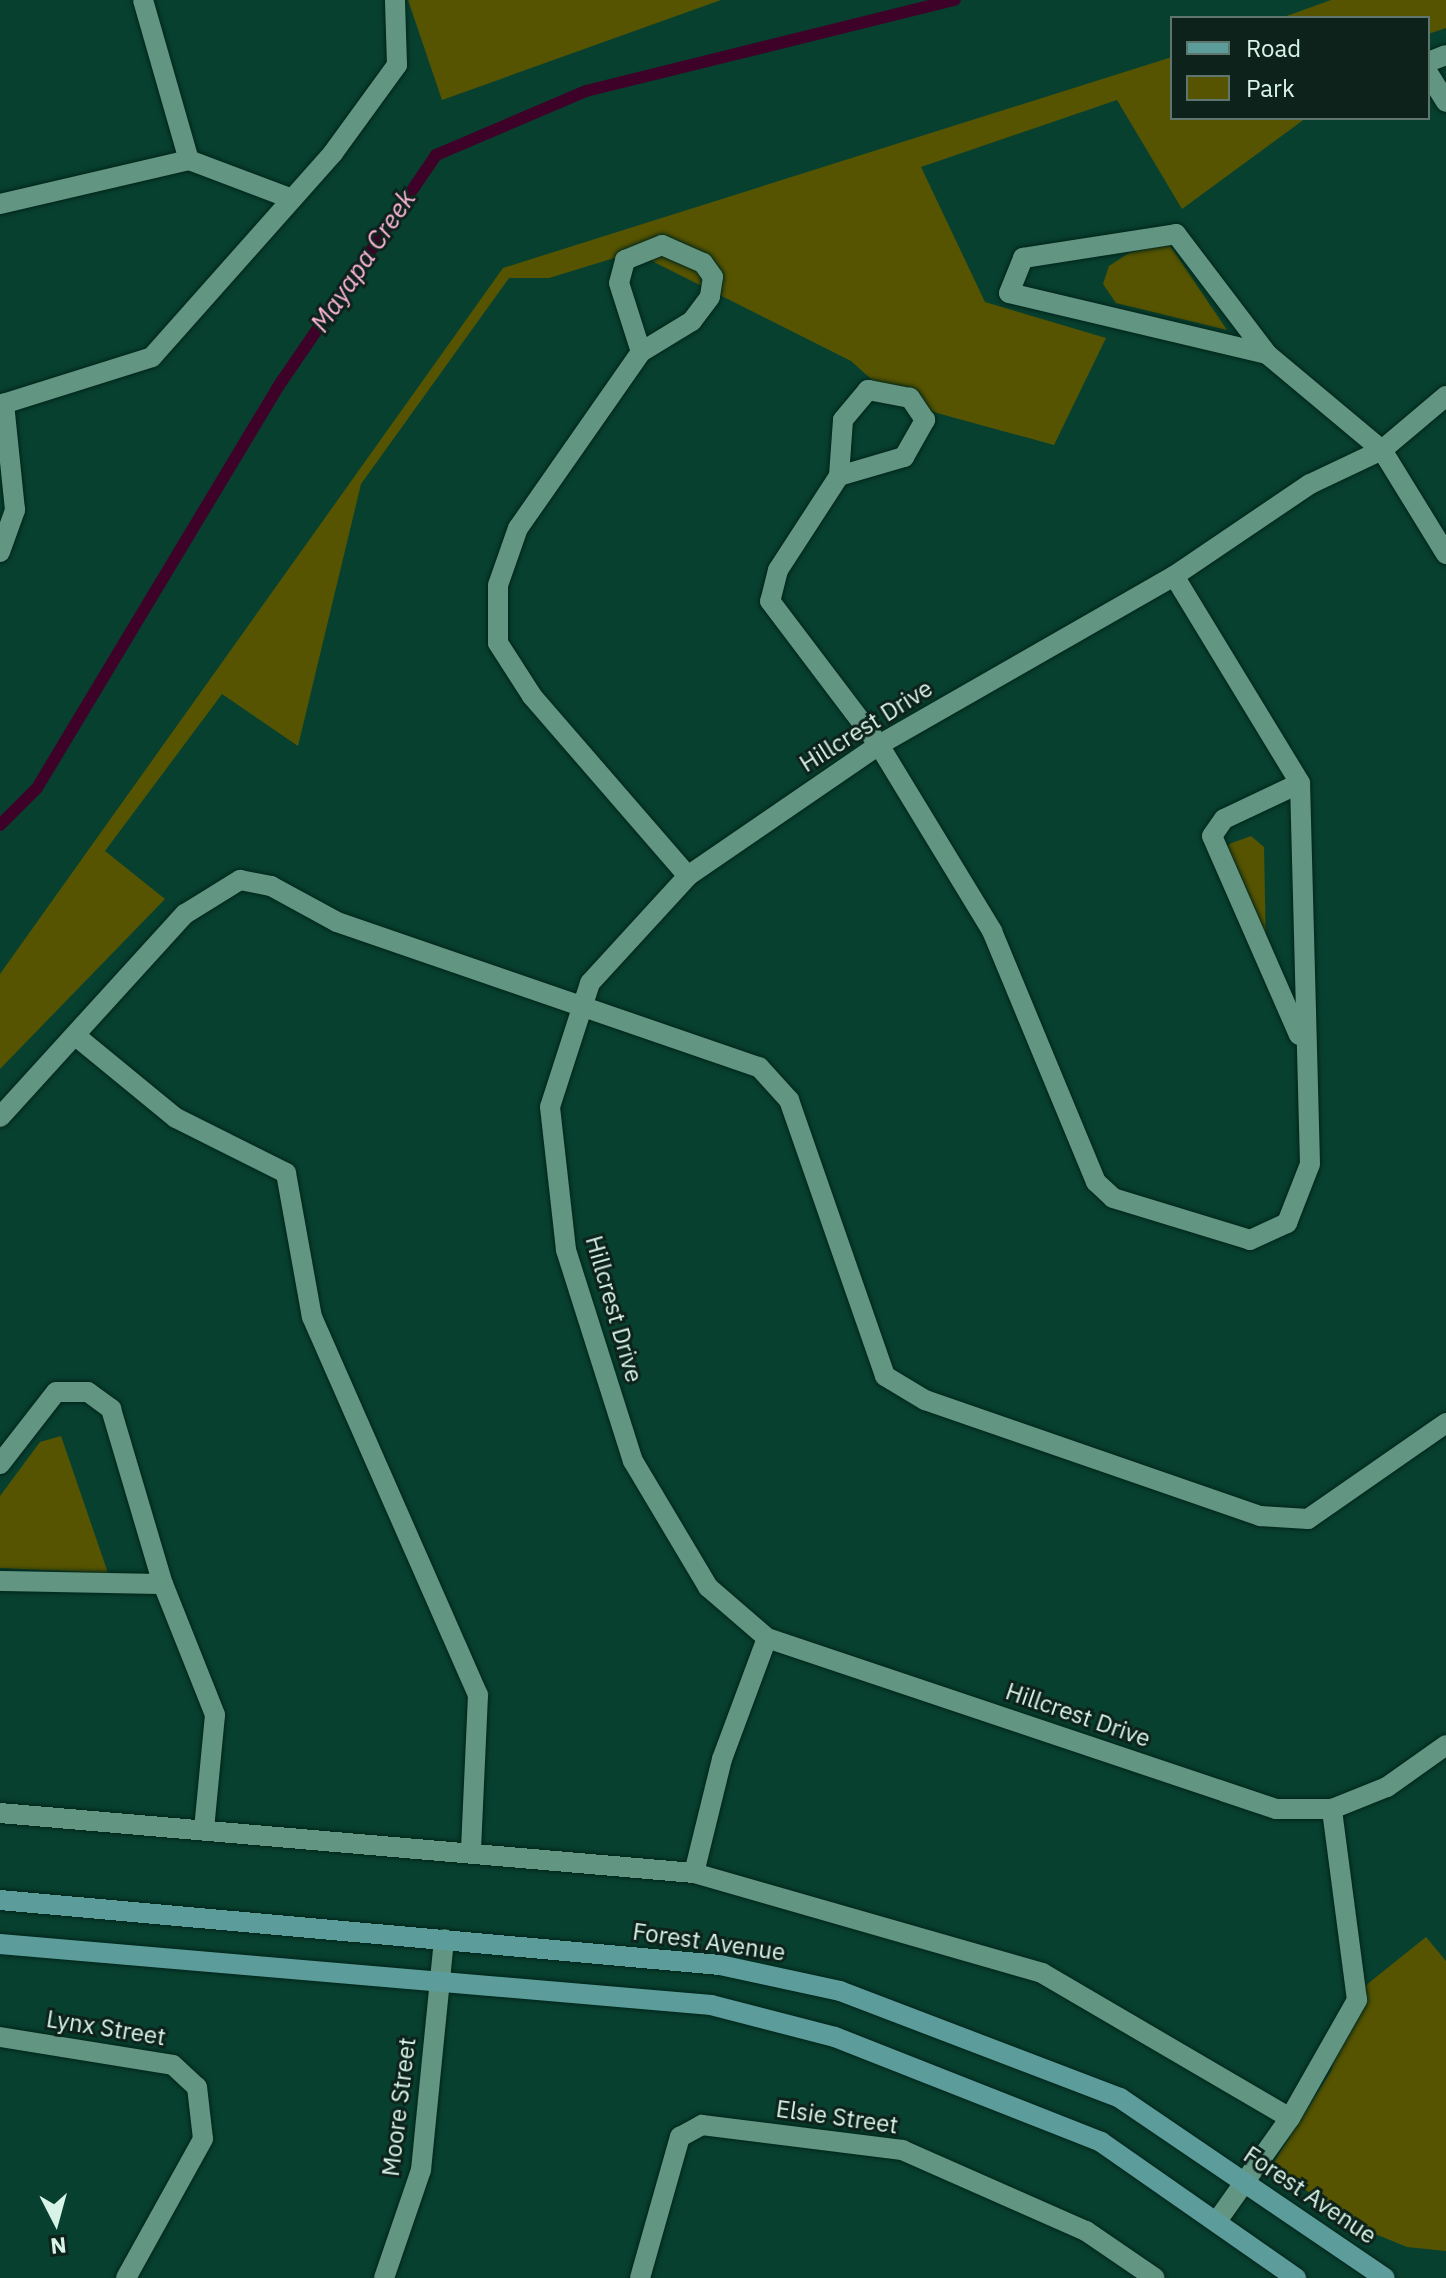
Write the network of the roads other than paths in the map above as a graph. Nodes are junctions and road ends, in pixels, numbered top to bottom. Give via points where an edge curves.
1 (143, 0) edge
2 (395, 0) edge
3 (1430, 76) edge
4 (1446, 102) edge
5 (189, 160) junction
6 (292, 199) junction
7 (0, 204) edge
8 (641, 352) junction
9 (1267, 354) junction
10 (1446, 396) edge
11 (2, 405) edge
12 (1382, 450) junction
13 (839, 476) junction
14 (0, 552) edge
15 (1446, 554) edge
16 (1174, 576) junction
17 (879, 745) junction
18 (1300, 783) junction
19 (688, 876) junction
20 (578, 1009) junction
21 (76, 1036) junction
22 (1302, 1042) junction
23 (0, 1117) edge
24 (1446, 1423) edge
25 (0, 1464) edge
26 (0, 1581) edge
27 (163, 1584) junction
28 (767, 1638) junction
29 (1446, 1745) edge
30 (1332, 1809) junction
31 (0, 1813) edge
32 (204, 1829) junction
33 (471, 1850) junction
34 (694, 1873) junction
35 (0, 1900) edge
36 (444, 1939) junction
37 (0, 1944) edge
38 (440, 1980) junction
39 (0, 2037) edge
40 (1290, 2118) junction
41 (1246, 2182) junction
42 (1217, 2221) junction
43 (126, 2278) edge
44 (384, 2278) edge
45 (640, 2278) edge
46 (1155, 2278) edge
47 (1296, 2278) edge
48 (1385, 2278) edge

1 - 5 street
2 - 6 street via 397,65
3 - 4 street
5 - 6 street
5 - 7 street
6 - 11 street via 152,357
8 - 8 street via 692,321 710,297 713,277 703,263 662,245 625,260 619,283
8 - 19 street via 518,528 498,585 498,643 532,696
9 - 9 street via 1176,234 1023,258 1009,293
9 - 12 street
10 - 12 street, Hillcrest Drive
11 - 14 street via 15,510
12 - 15 street
12 - 16 street, Hillcrest Drive via 1310,484
13 - 13 street via 843,420 868,390 910,398 925,420 904,457
13 - 17 street via 778,570 770,601
16 - 17 street, Hillcrest Drive
16 - 18 street
17 - 19 street, Hillcrest Drive
17 - 22 street via 992,931 1096,1182 1113,1198 1250,1240 1287,1223 1310,1164
18 - 22 street
18 - 22 street via 1224,819 1212,836
19 - 20 street, Hillcrest Drive via 590,983
20 - 21 street via 337,922 271,886 240,880 185,914
20 - 24 street via 759,1067 789,1100 885,1376 925,1400 1260,1516 1308,1519
20 - 28 street, Hillcrest Drive via 550,1107 566,1250 633,1461 708,1587
21 - 23 street
21 - 33 street via 176,1118 286,1173 312,1317 478,1695
25 - 27 street via 56,1392 88,1392 111,1409
26 - 27 street
27 - 32 street via 215,1715
28 - 30 street, Hillcrest Drive via 1276,1809
28 - 34 street via 722,1759
29 - 30 street, Hillcrest Drive via 1387,1787
30 - 40 street via 1357,2000
31 - 32 street
32 - 33 street
33 - 34 street
34 - 40 street via 1042,1973
35 - 36 street, Forest Avenue
36 - 38 street, Moore Street
36 - 41 street, Forest Avenue via 720,1965 840,1991 1120,2098
37 - 38 street
38 - 42 street via 711,2005 835,2037 1101,2142
38 - 44 street, Moore Street via 421,2170
39 - 43 street, Lynx Street via 173,2065 197,2087 203,2139
40 - 41 street
41 - 42 street
41 - 48 street, Forest Avenue
42 - 47 street
45 - 46 street, Elsie Street via 680,2137 702,2125 902,2150 1086,2231

